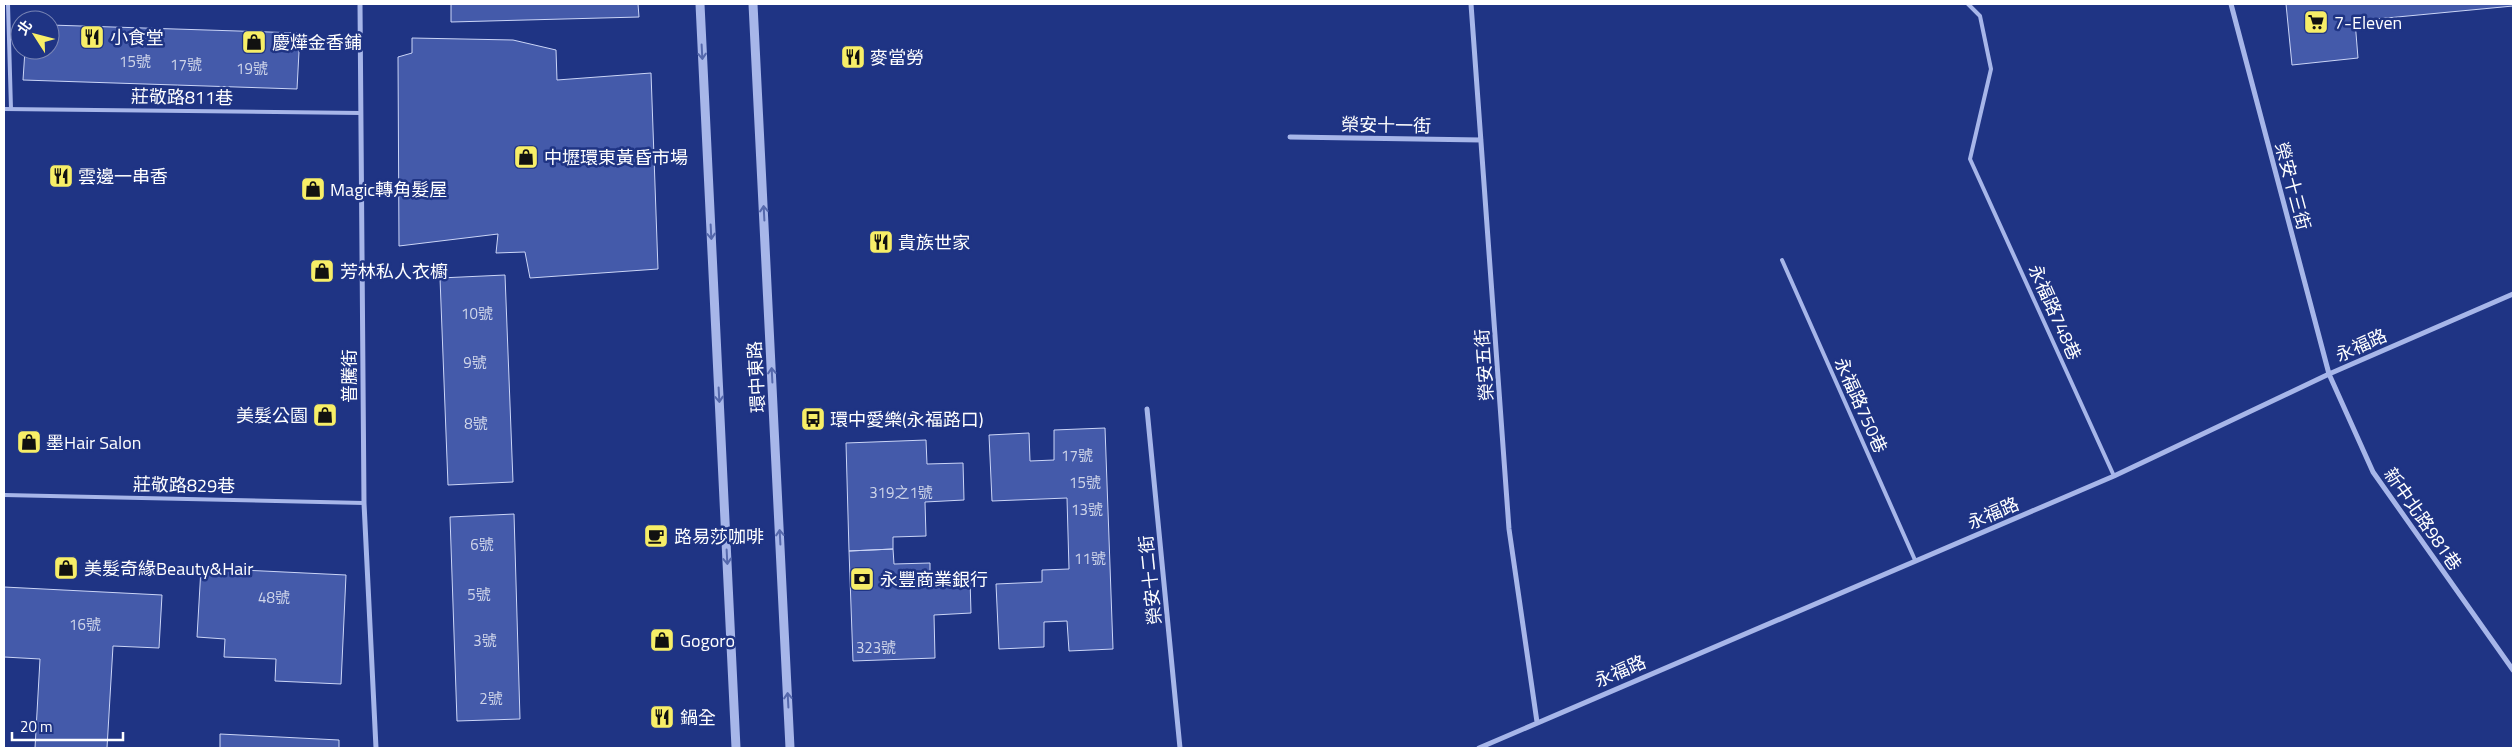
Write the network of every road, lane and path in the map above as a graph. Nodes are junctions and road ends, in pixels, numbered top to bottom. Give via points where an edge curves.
1 (8, 4) edge
2 (360, 4) edge
3 (700, 4) edge
4 (754, 4) edge
5 (1472, 4) edge
6 (1968, 4) edge
7 (2231, 4) edge
8 (4, 109) edge
9 (11, 109) junction
10 (361, 113) junction
11 (1290, 138) dead end
12 (1481, 140) junction
13 (1782, 260) dead end
14 (2513, 294) edge
15 (2329, 374) junction
16 (1147, 410) dead end
17 (2114, 476) junction
18 (4, 495) edge
19 (364, 502) junction
20 (1915, 560) junction
21 (2513, 670) edge
22 (1536, 722) junction
23 (376, 748) edge
24 (736, 748) edge
25 (790, 748) edge
26 (1180, 748) edge
27 (1479, 748) edge

1 - 9 lane
2 - 10 street, 普騰街
3 -> 24 street
25 -> 4 street, 環中東路
5 - 12 street, 榮安五街
6 - 17 lane, 永福路748巷 via 1980,16 1991,69 1970,159
7 - 15 street, 榮安十三街
8 - 9 lane, 莊敬路811巷
9 - 10 lane, 莊敬路811巷
10 - 19 street, 普騰街
11 - 12 street, 榮安十一街
12 - 22 street, 榮安五街 via 1509,529
13 - 20 lane, 永福路750巷
14 - 15 street, 永福路
15 - 17 street, 永福路
15 - 21 street, 新中北路981巷 via 2373,472
16 - 26 street, 榮安十二街
17 - 20 street, 永福路
18 - 19 lane, 莊敬路829巷
19 - 23 street, 普騰街
20 - 22 street, 永福路
22 - 27 street, 永福路

